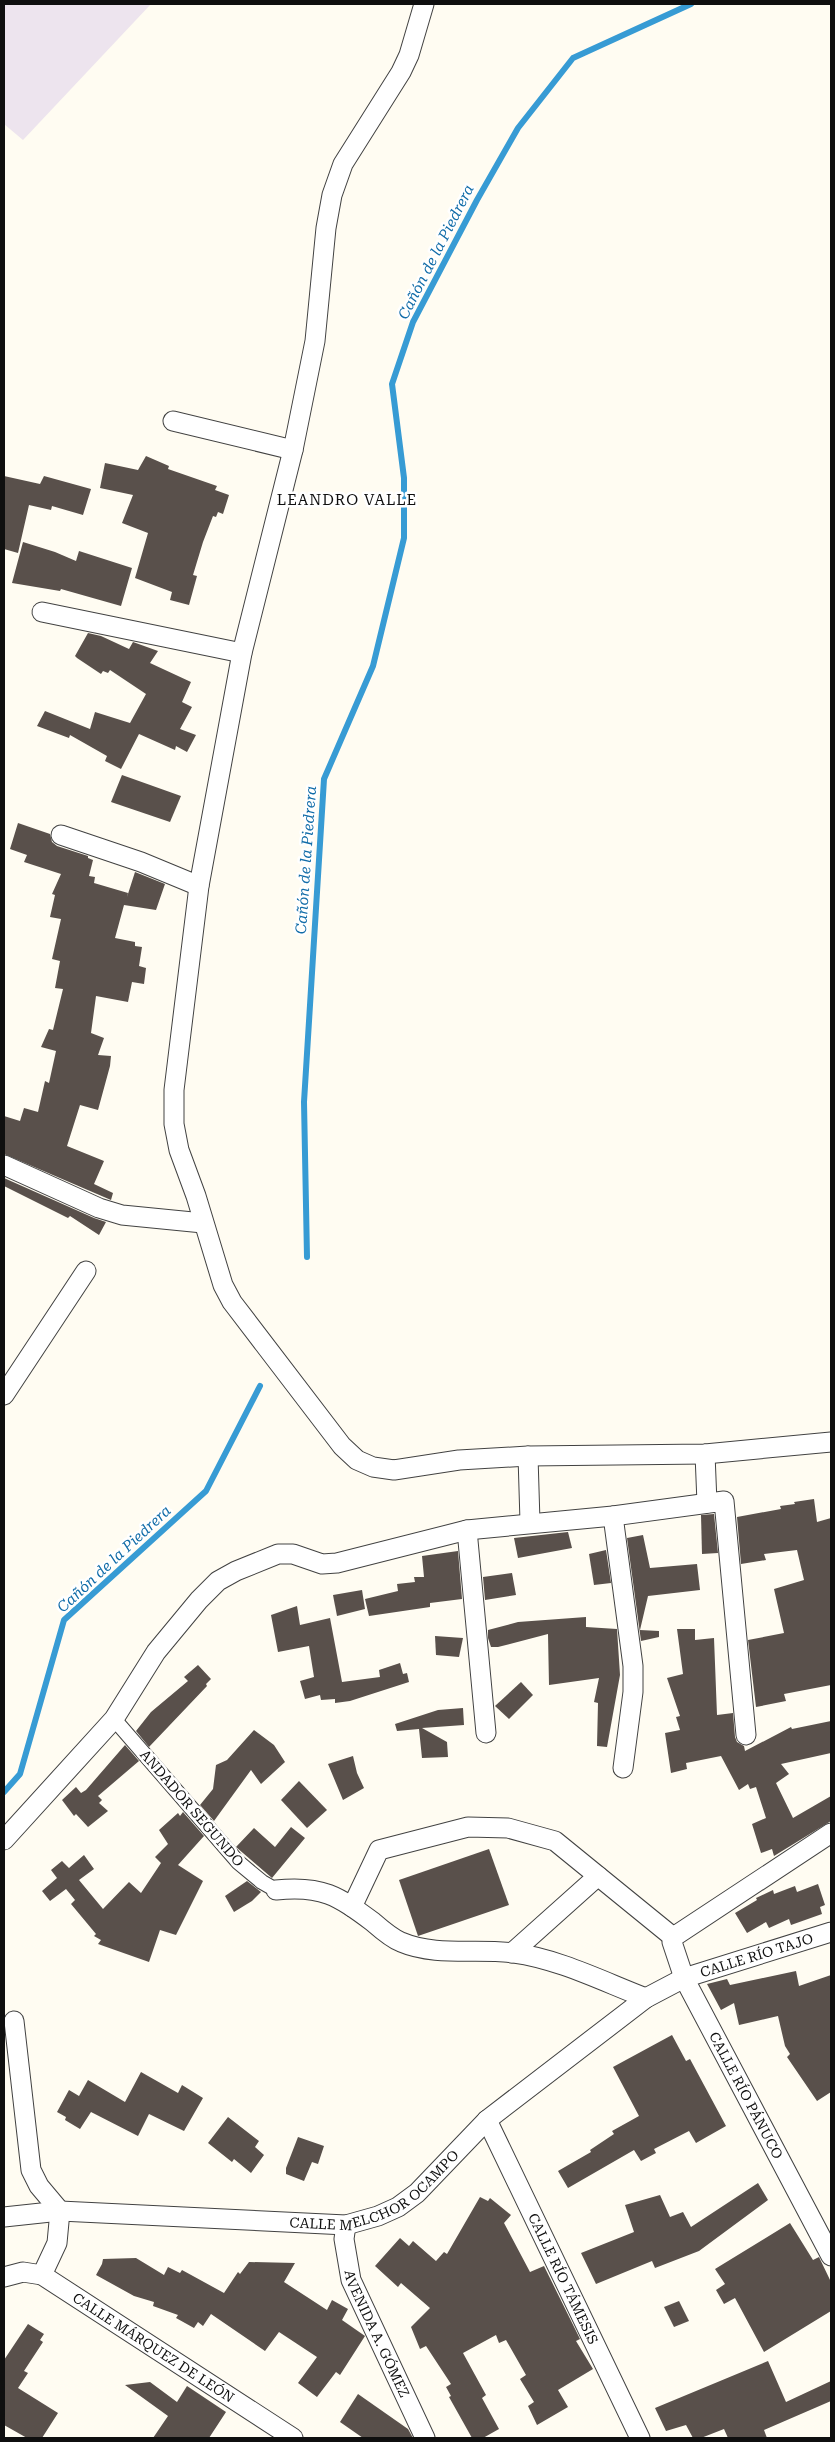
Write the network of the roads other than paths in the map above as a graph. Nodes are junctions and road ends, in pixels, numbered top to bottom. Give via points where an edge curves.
1 (424, 4) edge
2 (173, 421) dead end
3 (293, 450) junction
4 (42, 612) dead end
5 (242, 653) junction
6 (61, 835) dead end
7 (199, 886) junction
8 (4, 1165) edge
9 (203, 1223) junction
10 (86, 1271) dead end
11 (4, 1395) edge
12 (831, 1442) edge
13 (706, 1454) junction
14 (528, 1456) junction
15 (707, 1503) junction
16 (614, 1516) junction
17 (530, 1522) junction
18 (467, 1530) junction
19 (114, 1719) junction
20 (486, 1733) dead end
21 (746, 1735) dead end
22 (623, 1768) dead end
23 (831, 1833) edge
24 (4, 1840) edge
25 (598, 1876) junction
26 (276, 1890) joint
27 (352, 1906) junction
28 (831, 1932) edge
29 (676, 1935) junction
30 (512, 1952) junction
31 (684, 1978) junction
32 (646, 1998) junction
33 (14, 2021) dead end
34 (487, 2120) junction
35 (60, 2211) junction
36 (4, 2217) edge
37 (346, 2225) junction
38 (831, 2256) edge
39 (42, 2275) junction
40 (7, 2276) edge
41 (293, 2438) edge
42 (425, 2438) edge
43 (640, 2438) edge

1 - 3 street via 401,72 343,164 332,195 315,341
2 - 3 street
3 - 5 street
4 - 5 street
5 - 7 street
6 - 7 street
7 - 9 street via 174,1090 174,1124 179,1150
8 - 9 street via 106,1211
9 - 14 street via 215,1264 232,1302 342,1446 357,1460 373,1467 394,1470 459,1460
10 - 11 street
12 - 13 street
13 - 14 street
13 - 15 street
14 - 17 street
15 - 16 street
15 - 21 street via 724,1501
16 - 17 street
16 - 22 street via 633,1666 633,1692
17 - 18 street
18 - 19 street via 337,1563 322,1564 293,1554 278,1554 236,1571 218,1581 199,1600 156,1652
18 - 20 street
19 - 24 street
19 - 26 street, ANDADOR SEGUNDO via 238,1862
23 - 29 street
25 - 27 street via 555,1841 508,1828 468,1827 380,1850
25 - 29 street
25 - 30 street
26 - 27 street via 302,1887 330,1894
27 - 30 street via 400,1942 428,1949
28 - 31 street, CALLE RÍO TAJO
29 - 31 street, CALLE RÍO PÁNUCO via 672,1947
30 - 32 street via 537,1957
31 - 32 street, CALLE MELCHOR OCAMPO
31 - 38 street, CALLE RÍO PÁNUCO
32 - 34 street, CALLE MELCHOR OCAMPO
33 - 35 street via 31,2170 39,2186
34 - 37 street, CALLE MELCHOR OCAMPO via 417,2193 378,2216
34 - 43 street, CALLE RÍO TÁMESIS
35 - 36 street, CALLE MELCHOR OCAMPO
35 - 37 street, CALLE MELCHOR OCAMPO
35 - 39 street via 57,2244
37 - 42 street, AVENIDA A. GÓMEZ via 345,2246 351,2280
39 - 40 street, CALLE MÁRQUEZ DE LEÓN via 32,2272
39 - 41 street, CALLE MÁRQUEZ DE LEÓN

